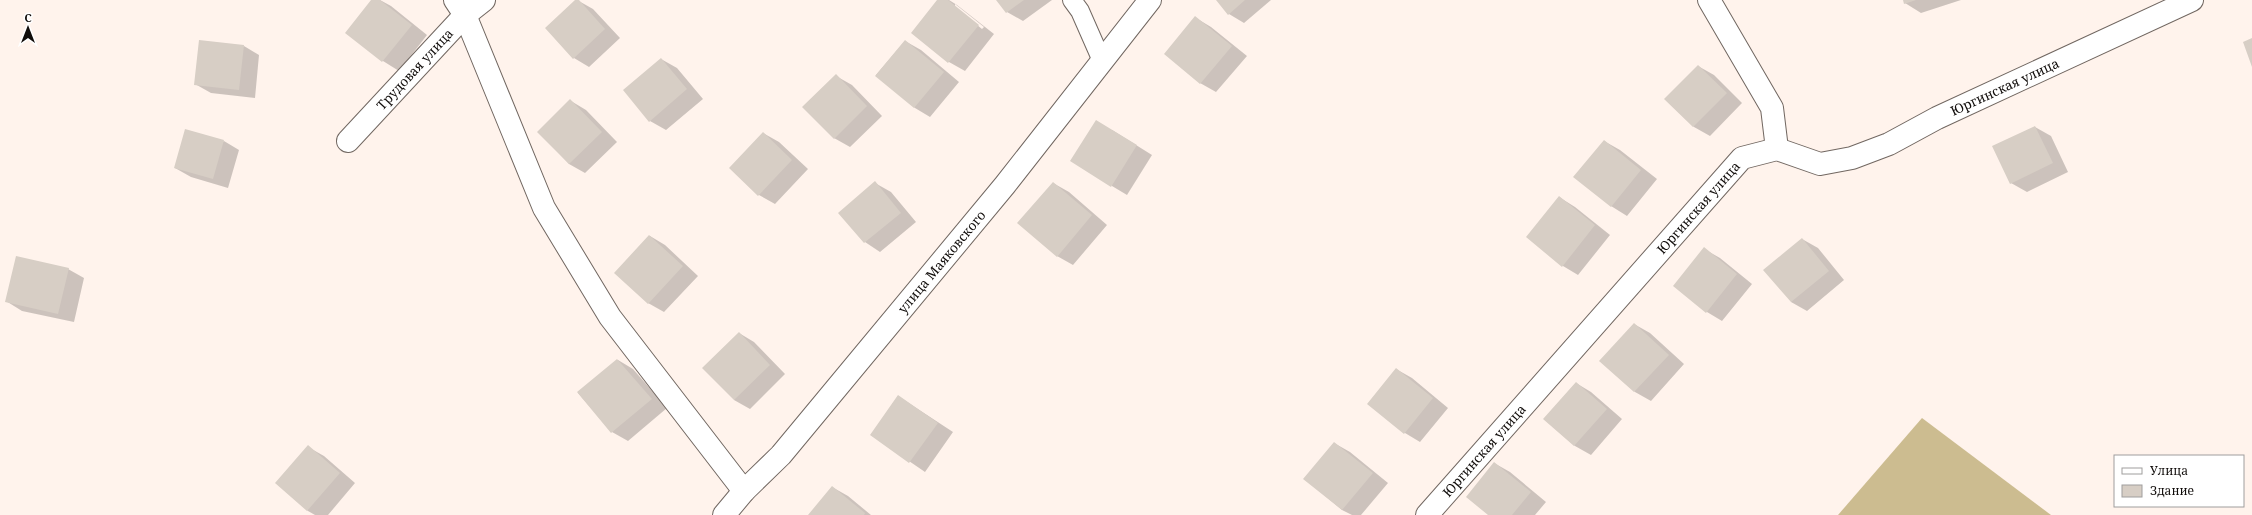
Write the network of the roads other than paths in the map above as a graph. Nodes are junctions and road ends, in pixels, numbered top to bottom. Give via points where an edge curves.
1 (484, 0) edge
2 (1072, 0) edge
3 (1150, 0) edge
4 (1710, 0) edge
5 (2192, 0) edge
6 (460, 7) edge
7 (1102, 61) junction
8 (348, 141) dead end
9 (1777, 149) junction
10 (744, 491) junction
11 (724, 515) edge
12 (1427, 515) edge

1 - 6 street, Трудовая улица
2 - 7 lane via 1080,11
3 - 7 street, улица Маяковского
4 - 9 street via 1772,108
5 - 9 street, Юргинская улица via 1937,118 1888,144 1866,152 1820,164
6 - 8 street, Трудовая улица
6 - 10 street via 544,208 610,317
7 - 10 street, улица Маяковского via 1005,184 786,449
9 - 12 street, Юргинская улица via 1742,158
10 - 11 street, улица Маяковского

